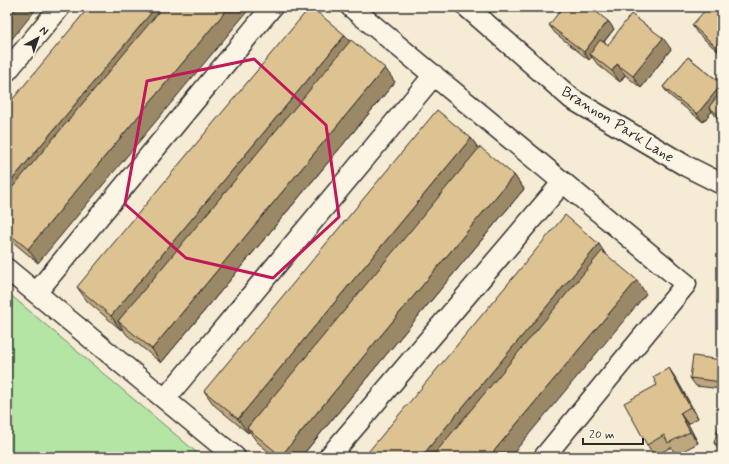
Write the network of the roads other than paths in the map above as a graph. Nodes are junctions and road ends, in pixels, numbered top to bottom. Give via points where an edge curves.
1 (60, 7) edge
2 (272, 7) edge
3 (352, 7) edge
4 (466, 7) edge
5 (7, 70) edge
6 (434, 75) junction
7 (563, 182) junction
8 (722, 184) edge
9 (7, 269) edge
10 (36, 293) junction
11 (165, 400) junction
12 (234, 457) edge
13 (329, 457) edge
14 (544, 457) edge

1 - 5 street
2 - 10 street
3 - 6 street
4 - 8 street, Brannon Park Lane via 572,99 686,166
6 - 7 street
6 - 11 street
7 - 13 street
7 - 14 street via 686,284
9 - 10 street
10 - 11 street
11 - 12 street

